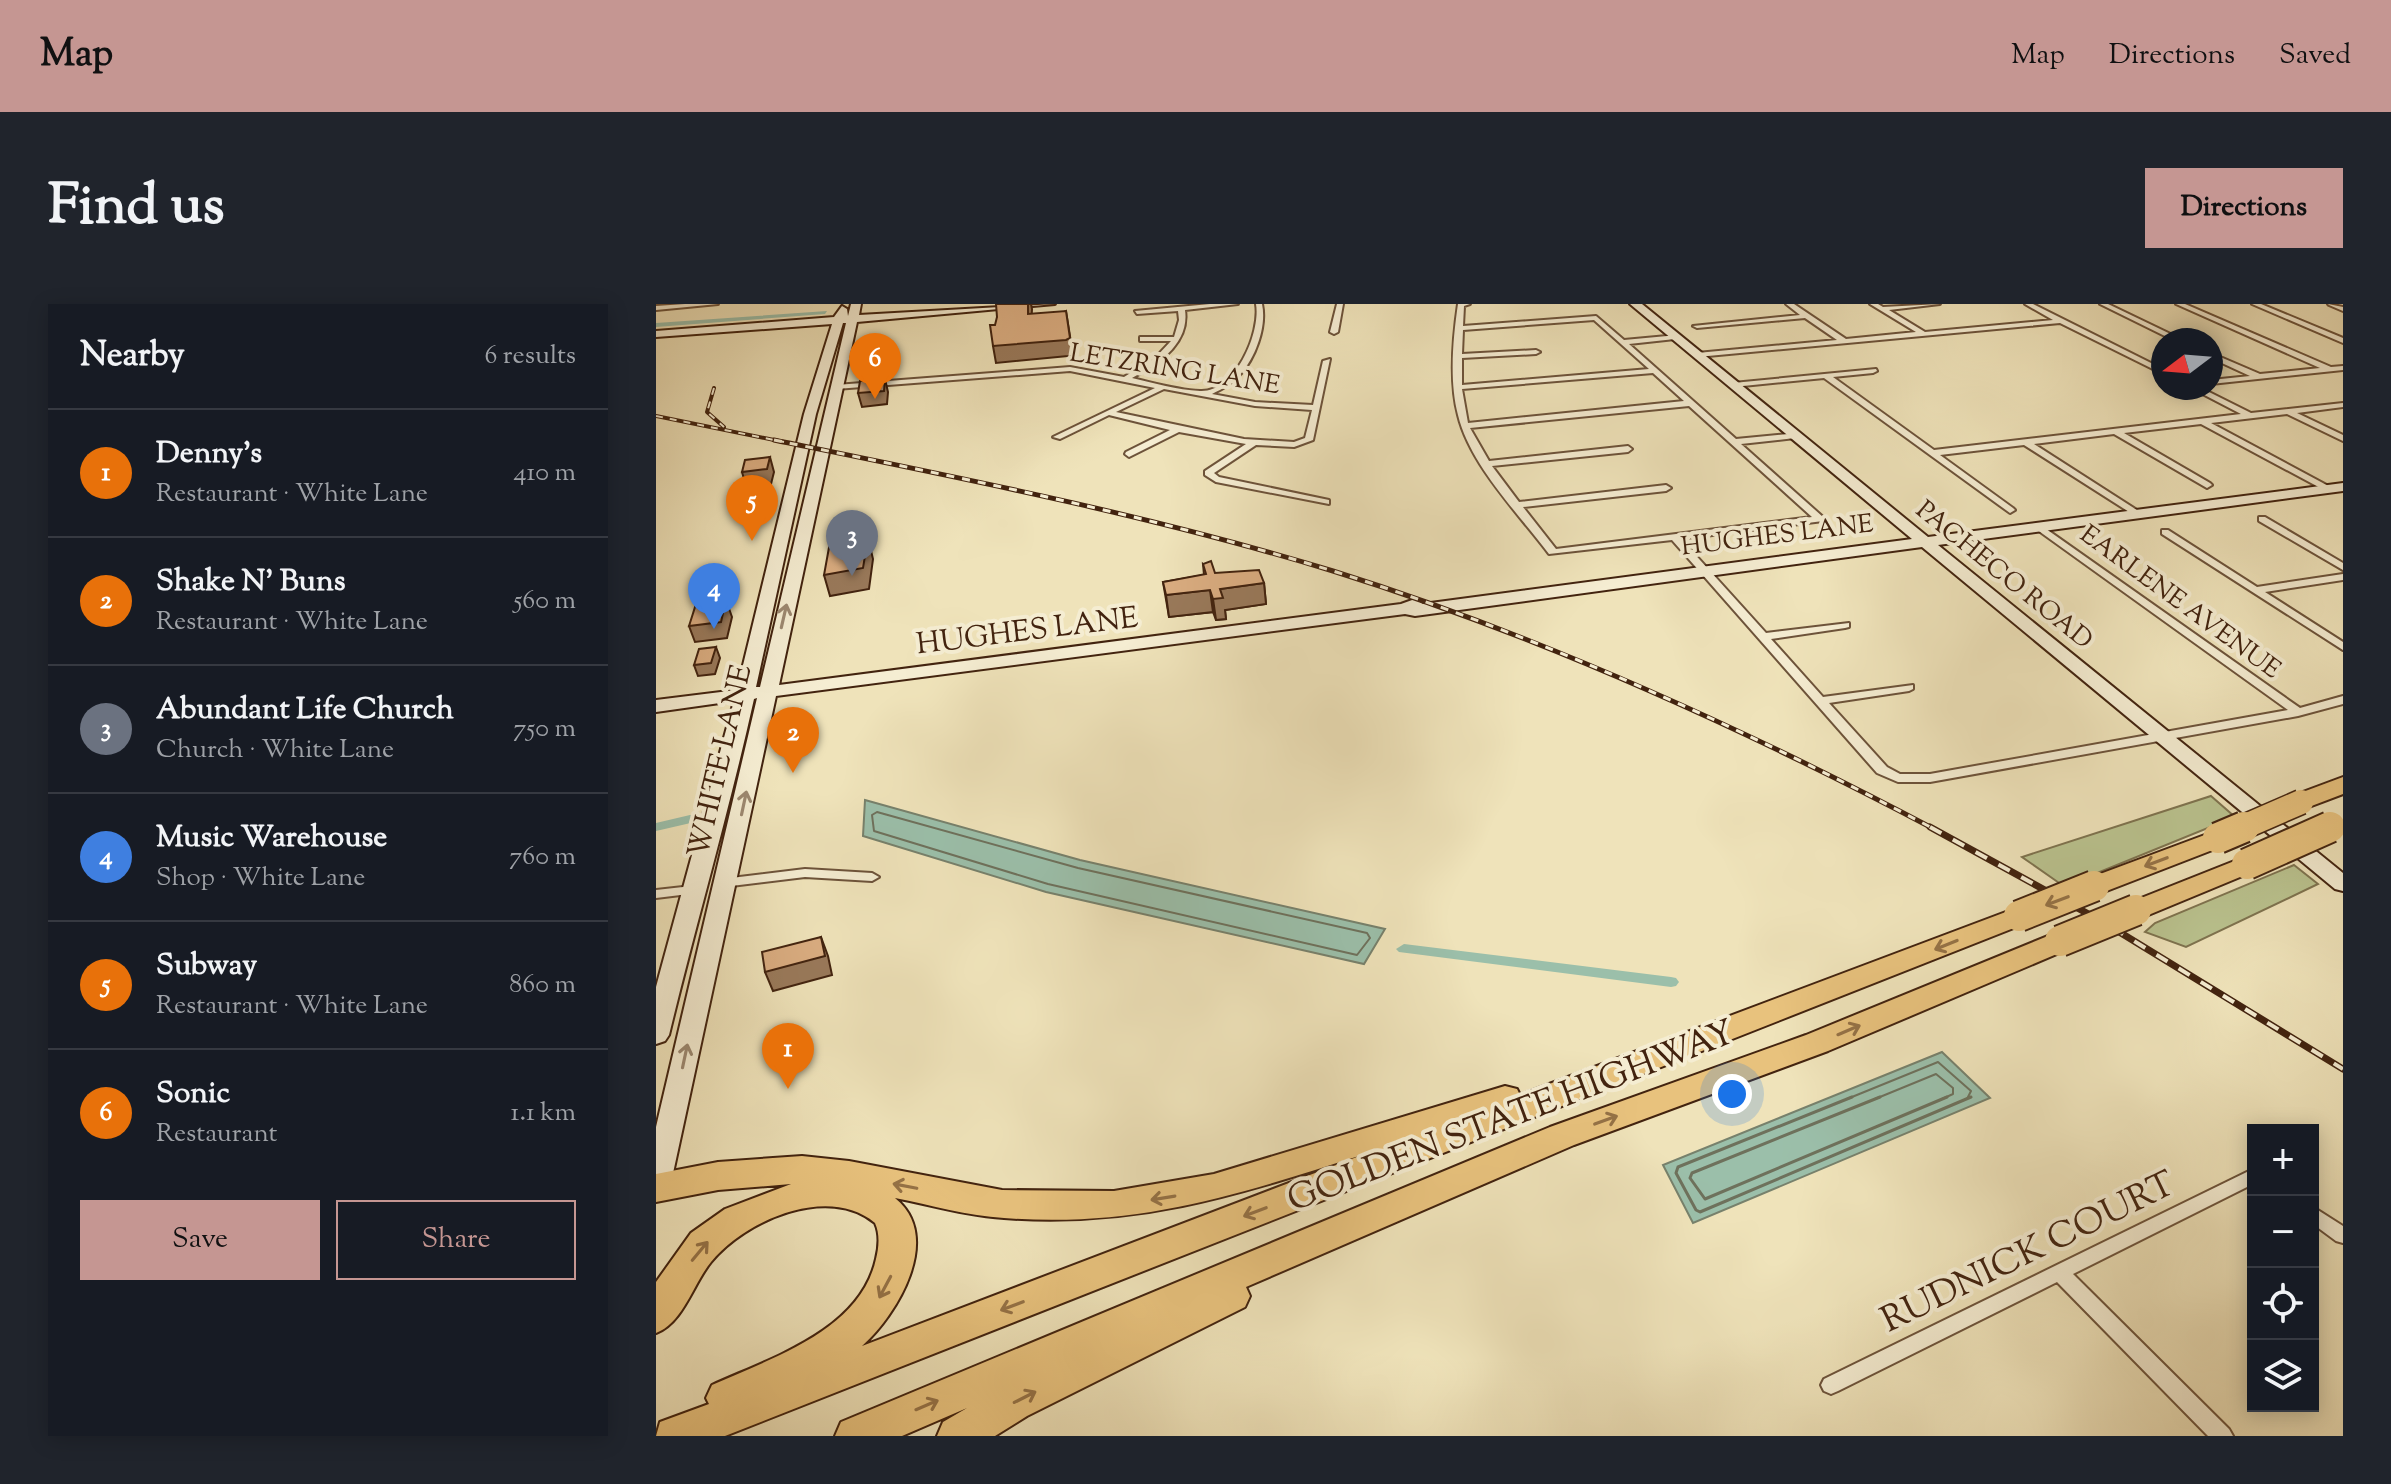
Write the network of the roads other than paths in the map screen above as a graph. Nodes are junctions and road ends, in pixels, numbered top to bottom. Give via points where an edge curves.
1 (715, 304) edge
2 (1004, 304) edge
3 (1016, 304) edge
4 (1050, 304) edge
5 (1235, 304) edge
6 (1259, 304) edge
7 (1340, 304) edge
8 (1467, 304) edge
9 (1635, 304) edge
10 (1789, 304) edge
11 (1873, 304) edge
12 (1937, 304) edge
13 (2028, 304) edge
14 (2103, 304) edge
15 (2179, 304) edge
16 (2255, 304) edge
17 (2331, 304) edge
18 (1461, 305) edge
19 (671, 306) edge
20 (656, 308) edge
21 (1181, 308) junction
22 (986, 309) junction
23 (1882, 309) junction
24 (2343, 309) edge
25 (1137, 312) dead end
26 (848, 313) edge
27 (1807, 316) junction
28 (784, 321) junction
29 (2060, 321) junction
30 (1697, 326) dead end
31 (738, 328) junction
32 (1460, 328) junction
33 (2154, 328) edge
34 (656, 332) edge
35 (1334, 332) dead end
36 (1922, 333) junction
37 (1675, 337) junction
38 (1143, 339) dead end
39 (1174, 339) junction
40 (1844, 341) junction
41 (2343, 341) edge
42 (1622, 342) junction
43 (1536, 352) dead end
44 (1697, 355) junction
45 (1460, 356) junction
46 (2223, 360) edge
47 (1327, 361) dead end
48 (824, 363) junction
49 (2151, 366) edge
50 (2343, 368) edge
51 (840, 369) junction
52 (2329, 369) junction
53 (1655, 371) junction
54 (1873, 371) dead end
55 (1825, 375) junction
56 (2259, 377) junction
57 (1127, 378) junction
58 (2223, 381) edge
59 (1733, 385) junction
60 (1166, 386) junction
61 (836, 387) junction
62 (1460, 387) junction
63 (818, 388) junction
64 (1205, 394) junction
65 (2219, 400) edge
66 (1691, 403) junction
67 (2343, 405) edge
68 (1317, 408) junction
69 (831, 412) junction
70 (2289, 412) junction
71 (1109, 413) junction
72 (810, 414) junction
73 (2250, 416) junction
74 (2203, 421) junction
75 (1465, 426) junction
76 (1180, 428) junction
77 (2115, 431) junction
78 (1795, 435) junction
79 (1057, 437) dead end
80 (2343, 438) edge
81 (824, 440) junction
82 (1734, 442) junction
83 (2025, 442) junction
84 (1254, 443) junction
85 (1628, 449) dead end
86 (1932, 453) junction
87 (1129, 454) dead end
88 (801, 460) junction
89 (1488, 464) junction
90 (816, 478) junction
91 (2207, 485) dead end
92 (1666, 488) dead end
93 (2336, 488) edge
94 (1326, 502) dead end
95 (1518, 505) junction
96 (2010, 510) dead end
97 (2137, 514) junction
98 (2262, 519) dead end
99 (2039, 527) junction
100 (2165, 532) dead end
101 (1674, 537) junction
102 (1925, 541) junction
103 (2343, 567) edge
104 (1704, 570) junction
105 (2343, 577) edge
106 (2255, 590) junction
107 (1845, 625) dead end
108 (1763, 637) junction
109 (2343, 647) edge
110 (1909, 687) dead end
111 (757, 693) junction
112 (2343, 700) edge
113 (1821, 701) junction
114 (656, 706) edge
115 (2298, 712) junction
116 (2162, 735) junction
117 (2343, 785) edge
118 (2338, 824) edge
119 (706, 839) junction
120 (872, 877) dead end
121 (723, 883) junction
122 (2343, 884) edge
123 (692, 890) junction
124 (656, 894) edge
125 (702, 977) junction
126 (656, 1035) edge
127 (1589, 1084) junction
128 (1562, 1136) junction
129 (2247, 1179) edge
130 (656, 1187) edge
131 (2319, 1218) edge
132 (2343, 1236) edge
133 (2059, 1272) junction
134 (656, 1316) edge
135 (1831, 1385) dead end
136 (656, 1432) edge
137 (675, 1436) edge
138 (856, 1436) edge
139 (958, 1436) edge
140 (2222, 1436) edge

1 - 19 street
2 - 26 street
3 - 22 street
4 - 22 street
5 - 21 street
6 - 64 street via 1261,317 1242,367 1227,383
7 - 35 street
8 - 18 street
9 - 37 street, PACHECO ROAD
10 - 27 street
11 - 23 street
12 - 23 street
13 - 29 street
14 - 33 street
15 - 52 street
16 - 41 street
17 - 24 street
18 - 32 street
19 - 20 street
21 - 25 street
21 - 39 street via 1183,320
22 - 26 street
23 - 36 street
26 - 28 street
26 - 31 street
26 - 48 street, WHITE LANE
26 - 51 street, WHITE LANE
27 - 30 street
27 - 40 street
28 - 31 street
28 - 34 street
29 - 36 street
29 - 49 street
31 - 34 street
32 - 42 street via 1596,318
32 - 45 street
36 - 40 street
37 - 42 street
37 - 44 street, PACHECO ROAD
38 - 39 street
39 - 57 street via 1163,357
40 - 44 street
42 - 53 street
43 - 45 street
44 - 59 street, PACHECO ROAD
45 - 62 street
46 - 56 street
47 - 68 street
48 - 51 street via 835,359
48 - 61 street
48 - 63 street, WHITE LANE
50 - 52 street
51 - 61 street, WHITE LANE
52 - 56 street
53 - 62 street
53 - 66 street
54 - 55 street
55 - 59 street
55 - 86 street
56 - 58 street
57 - 60 street, LETZRING LANE
57 - 61 street, LETZRING LANE via 1044,369
59 - 78 street, PACHECO ROAD
60 - 64 street, LETZRING LANE
60 - 71 street
61 - 69 street, WHITE LANE
62 - 75 street
63 - 69 street via 828,393
63 - 72 street, WHITE LANE
64 - 68 street, LETZRING LANE
65 - 73 street
66 - 75 street
66 - 82 street
67 - 70 street
68 - 84 street via 1309,440 1297,445
69 - 81 street, WHITE LANE
70 - 73 street
70 - 80 street
71 - 76 street
71 - 79 street
72 - 81 street via 817,437
72 - 88 street, WHITE LANE
73 - 74 street
74 - 77 street
74 - 93 street
75 - 89 street
76 - 84 street
76 - 87 street
77 - 83 street
77 - 91 street
78 - 82 street
78 - 102 street, PACHECO ROAD
81 - 90 street, WHITE LANE
82 - 101 street via 1820,519
83 - 86 street
83 - 97 street
84 - 94 street via 1208,473
85 - 89 street
86 - 96 street
88 - 90 street
88 - 111 street, WHITE LANE
89 - 95 street
111 -> 90 street, WHITE LANE
92 - 95 street
93 - 97 street, HUGHES LANE
95 - 101 street via 1553,552
97 - 99 street, HUGHES LANE
98 - 103 street
99 - 102 street, HUGHES LANE
99 - 115 street, EARLENE AVENUE
100 - 106 street
101 - 104 street
102 - 104 street, HUGHES LANE
102 - 116 street, PACHECO ROAD
104 - 108 street
104 - 111 street, HUGHES LANE
105 - 106 street
106 - 109 street
107 - 108 street
108 - 113 street
110 - 113 street
111 - 114 street, HUGHES LANE
111 - 119 street, WHITE LANE
121 -> 111 street, WHITE LANE
112 - 115 street
113 - 116 street via 1882,770 1898,778 1930,778
115 - 116 street
116 - 122 street, PACHECO ROAD
117 -> 127 highway, GOLDEN STATE HIGHWAY, bridge
128 -> 118 highway, GOLDEN STATE HIGHWAY, bridge via 1817,1043
119 - 121 street via 717,847 712,877
119 - 123 street, WHITE LANE
120 - 121 street via 805,873
121 - 125 street, WHITE LANE
123 - 124 street
123 - 125 street via 704,897 690,965
123 - 126 street, WHITE LANE
130 -> 125 street, WHITE LANE
127 -> 130 highway via 1535,1088 1214,1188 1114,1205 1002,1204 802,1170
127 -> 137 highway, GOLDEN STATE HIGHWAY
138 -> 128 highway, GOLDEN STATE HIGHWAY
139 -> 128 highway via 1091,1363
129 - 133 street, RUDNICK COURT
131 - 132 street
133 - 135 street, RUDNICK COURT
133 - 140 street
134 -> 136 highway via 704,1244 732,1222 769,1205 810,1194 859,1195 875,1201 893,1225 897,1241 891,1277 850,1331 790,1368

